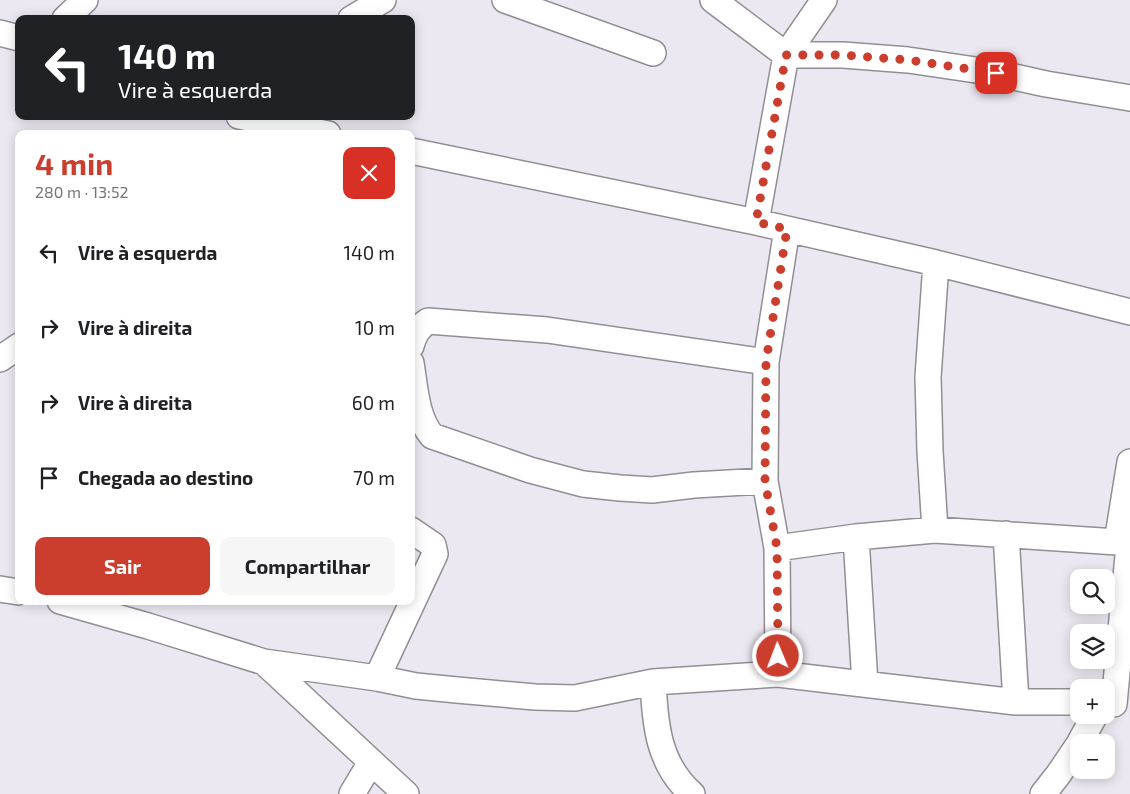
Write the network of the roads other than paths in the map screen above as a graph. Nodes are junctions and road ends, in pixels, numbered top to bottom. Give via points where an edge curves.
1 (86, 0) edge
2 (382, 0) edge
3 (505, 0) edge
4 (713, 0) edge
5 (824, 0) edge
6 (69, 15) edge
7 (358, 15) edge
8 (0, 33) edge
9 (15, 37) edge
10 (653, 53) dead end
11 (786, 55) junction
12 (1130, 98) edge
13 (245, 123) edge
14 (298, 130) edge
15 (415, 151) edge
16 (756, 222) junction
17 (787, 229) junction
18 (936, 263) junction
19 (1130, 312) edge
20 (415, 333) edge
21 (766, 362) junction
22 (415, 385) edge
23 (1130, 462) edge
24 (765, 481) junction
25 (936, 530) junction
26 (415, 533) edge
27 (1006, 534) junction
28 (856, 537) junction
29 (1125, 544) edge
30 (777, 548) junction
31 (0, 589) edge
32 (15, 591) edge
33 (415, 597) edge
34 (74, 605) edge
35 (411, 605) edge
36 (264, 662) junction
37 (778, 674) junction
38 (377, 678) junction
39 (1113, 679) edge
40 (653, 682) junction
41 (866, 684) junction
42 (1016, 702) junction
43 (1070, 702) edge
44 (1096, 724) edge
45 (1087, 734) edge
46 (1070, 757) edge
47 (371, 762) junction
48 (352, 794) edge
49 (406, 794) edge
50 (692, 794) edge
51 (1043, 794) edge

1 - 6 street
2 - 7 street
3 - 10 street
4 - 11 street
5 - 11 street
8 - 9 street
11 - 12 street via 908,60
11 - 16 street
13 - 14 street
15 - 16 street
16 - 17 street
17 - 18 street
17 - 21 street
18 - 19 street
18 - 25 street via 928,377
20 - 21 street via 428,321 547,330
21 - 24 street
22 - 24 street via 424,424 432,436 530,470 583,484 652,490
23 - 29 street
24 - 30 street
25 - 27 street
25 - 28 street
26 - 33 street via 433,545 435,554
27 - 29 street
27 - 42 street
28 - 30 street
28 - 41 street
29 - 39 street
30 - 37 street
31 - 32 street
34 - 36 street
35 - 38 street
36 - 38 street
36 - 47 street
37 - 40 street
37 - 41 street
38 - 40 street via 432,688 536,698 576,698
40 - 50 street via 659,741 672,770
41 - 42 street
42 - 43 street
44 - 45 street
46 - 51 street
47 - 48 street
47 - 49 street

